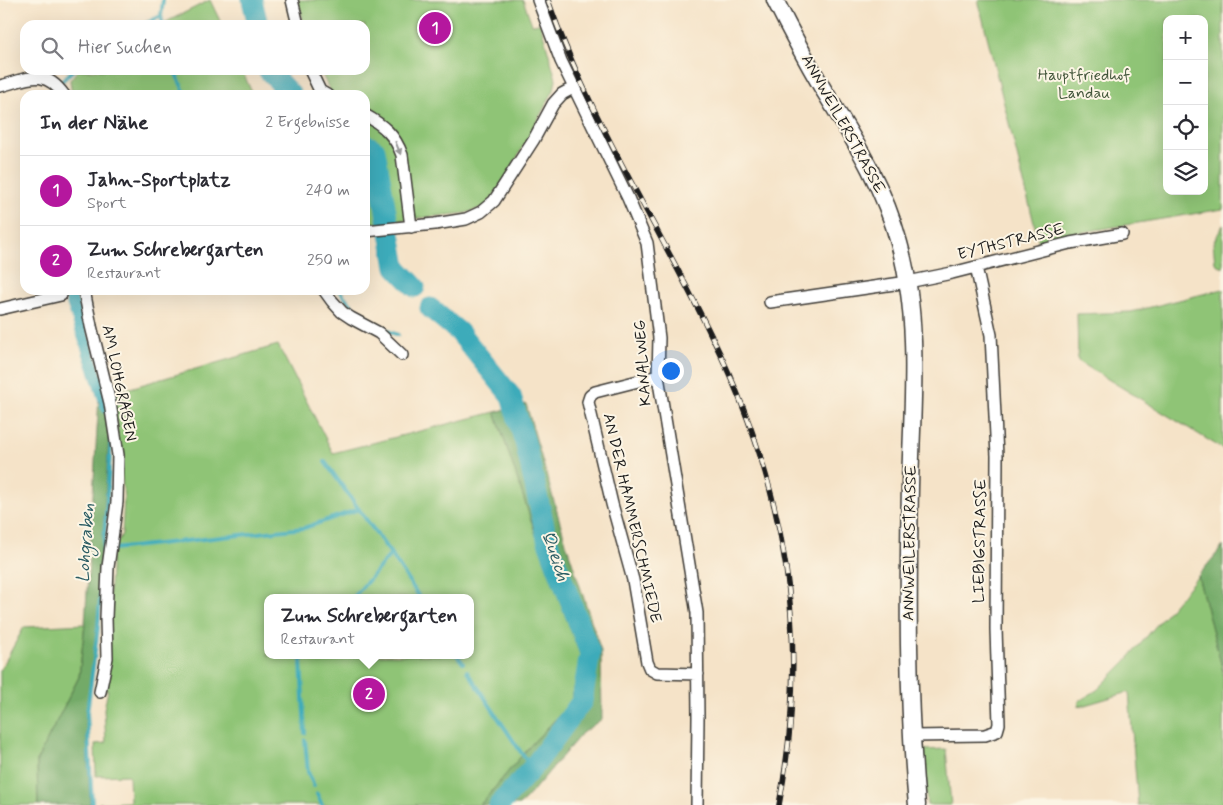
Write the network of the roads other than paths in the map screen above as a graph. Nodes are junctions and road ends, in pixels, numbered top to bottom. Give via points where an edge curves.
1 (292, 0) edge
2 (538, 0) edge
3 (775, 0) edge
4 (297, 20) edge
5 (312, 75) edge
6 (0, 86) edge
7 (573, 88) junction
8 (59, 90) edge
9 (320, 90) edge
10 (370, 118) edge
11 (406, 228) junction
12 (370, 231) edge
13 (1122, 234) dead end
14 (976, 267) junction
15 (908, 282) junction
16 (61, 295) dead end
17 (85, 295) edge
18 (328, 295) edge
19 (770, 302) dead end
20 (0, 309) edge
21 (402, 355) dead end
22 (658, 376) junction
23 (698, 674) junction
24 (100, 692) dead end
25 (912, 736) junction
26 (697, 805) edge
27 (917, 805) edge

1 - 4 street
2 - 7 street, KANALWEG
3 - 15 street, ANNWEILERSTRASSE via 872,172 893,223
5 - 9 street
6 - 8 street via 42,77
7 - 11 street via 553,104 488,208 466,219
7 - 22 street, KANALWEG via 647,243 659,338
10 -> 11 street via 386,128 402,155
11 - 12 street
13 - 14 street, EYTHSTRASSE via 1070,243
14 - 15 street, EYTHSTRASSE
14 - 25 street, LIEBIGSTRASSE via 991,335 996,419 999,724 997,731 985,735
15 - 19 street
15 - 25 street, ANNWEILERSTRASSE via 913,364 908,581
16 - 20 street
17 - 24 street, AM LOHGRABEN via 116,434 118,486 108,567 106,658
18 - 21 street via 342,312 378,333
22 - 23 street, KANALWEG via 697,612
22 - 23 street, AN DER HAMMERSCHMIEDE via 595,392 588,402 633,580 650,670
23 - 26 street, KANALWEG
25 - 27 street, ANNWEILERSTRASSE

